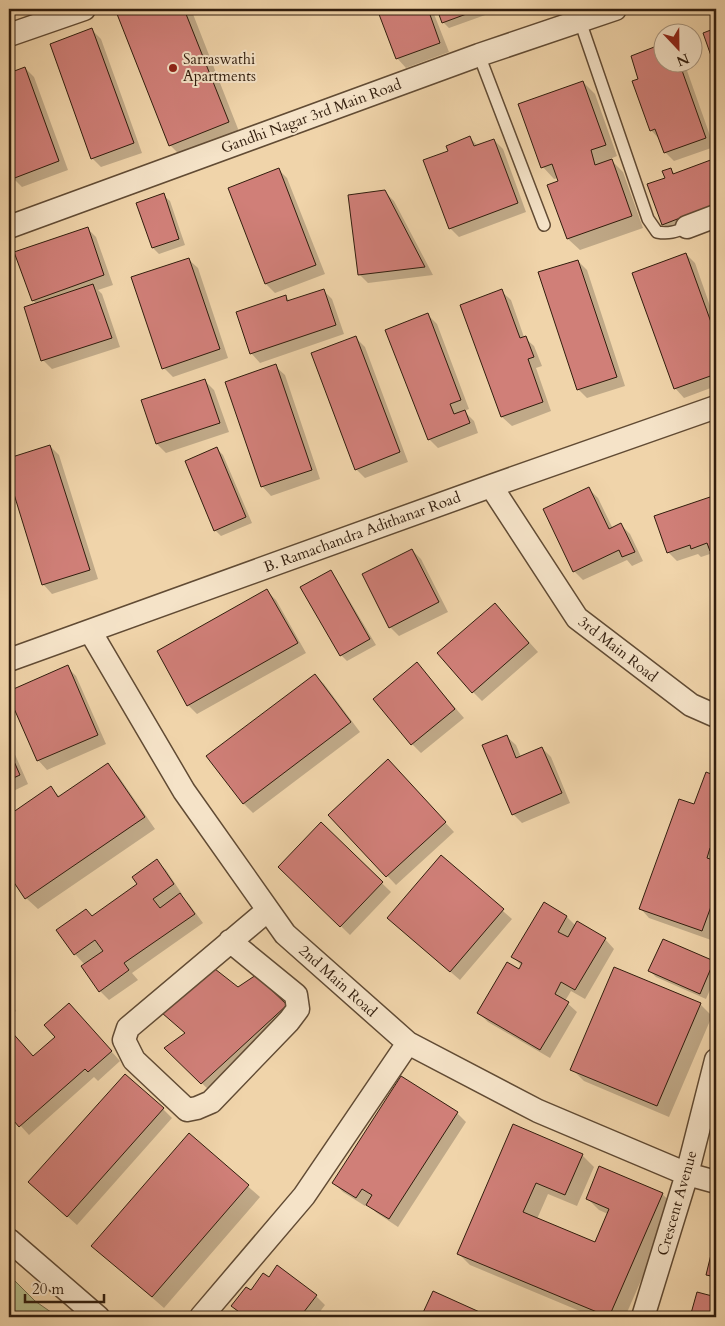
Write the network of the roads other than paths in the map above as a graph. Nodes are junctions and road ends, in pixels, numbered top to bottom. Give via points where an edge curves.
1 (84, 9) edge
2 (615, 9) edge
3 (580, 21) junction
4 (9, 35) edge
5 (479, 55) junction
6 (716, 216) edge
7 (544, 225) dead end
8 (9, 227) edge
9 (687, 227) joint
10 (716, 407) edge
11 (491, 486) junction
12 (90, 631) junction
13 (9, 660) edge
14 (716, 716) edge
15 (268, 910) junction
16 (230, 942) junction
17 (408, 1043) junction
18 (716, 1060) edge
19 (687, 1174) junction
20 (716, 1182) edge
21 (9, 1240) edge
22 (98, 1317) edge
23 (201, 1317) edge
24 (643, 1317) edge

1 - 4 street
2 - 3 street, Gandhi Nagar 3rd Main Road
3 - 5 street, Gandhi Nagar 3rd Main Road
3 - 9 lane via 648,219 657,232 676,232
5 - 7 lane
5 - 8 street, Gandhi Nagar 3rd Main Road
6 - 9 street
10 - 11 street, B. Ramachandra Adithanar Road
11 - 12 street, B. Ramachandra Adithanar Road
11 - 14 street, 3rd Main Road via 576,618 691,704
12 - 13 street, B. Ramachandra Adithanar Road
12 - 15 street, 2nd Main Road via 184,791
15 - 16 street
15 - 17 street, 2nd Main Road via 284,934
16 - 16 street via 128,1028 124,1040 134,1060 187,1110 211,1102 298,1009 296,995
17 - 19 street, 2nd Main Road via 538,1111
17 - 23 street via 304,1196
18 - 19 street, Crescent Avenue
19 - 20 street, 2nd Main Road
19 - 24 street, Crescent Avenue
21 - 22 street

